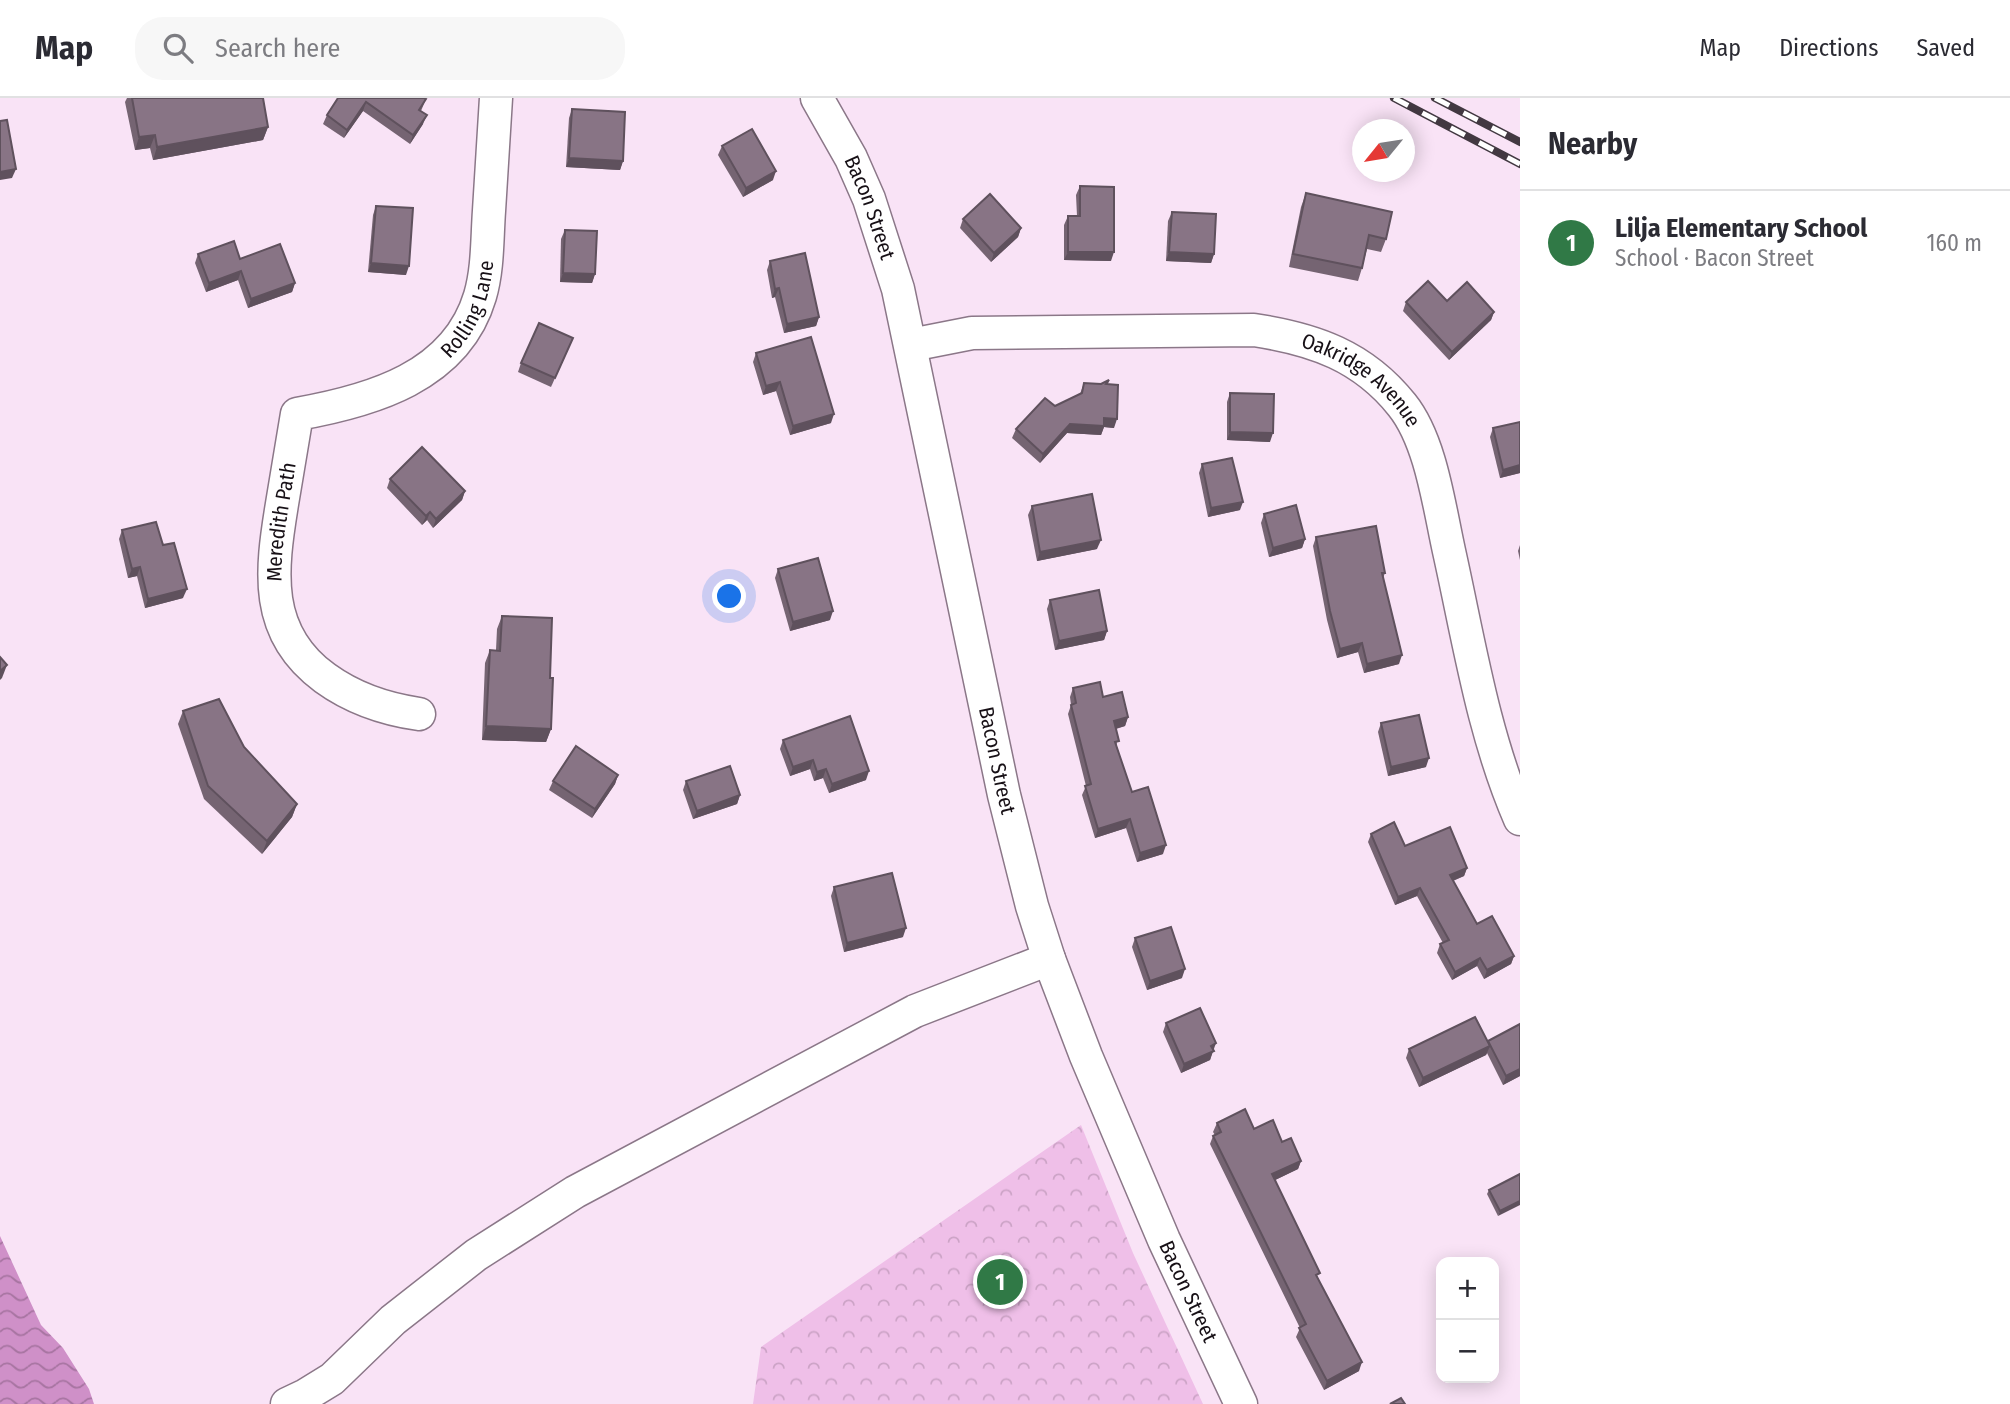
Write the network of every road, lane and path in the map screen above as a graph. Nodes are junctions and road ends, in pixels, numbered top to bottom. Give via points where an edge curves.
1 (496, 98) edge
2 (817, 98) edge
3 (911, 345) junction
4 (297, 414) joint
5 (419, 714) dead end
6 (1518, 809) edge
7 (1049, 959) junction
8 (287, 1404) edge
9 (1241, 1404) edge

1 - 4 street, Rolling Lane via 486,263 480,296 468,324 454,346 407,382 343,406
2 - 3 street, Bacon Street via 869,199
3 - 6 street, Oakridge Avenue via 972,333 1254,330 1327,346 1353,361 1403,406 1424,452 1499,767
3 - 7 street, Bacon Street via 1004,795
4 - 5 street, Meredith Path via 275,547 276,608 285,633 314,670 336,686 390,710
7 - 8 street via 915,1010 575,1192 476,1255 393,1320 332,1379
7 - 9 street, Bacon Street via 1164,1240

